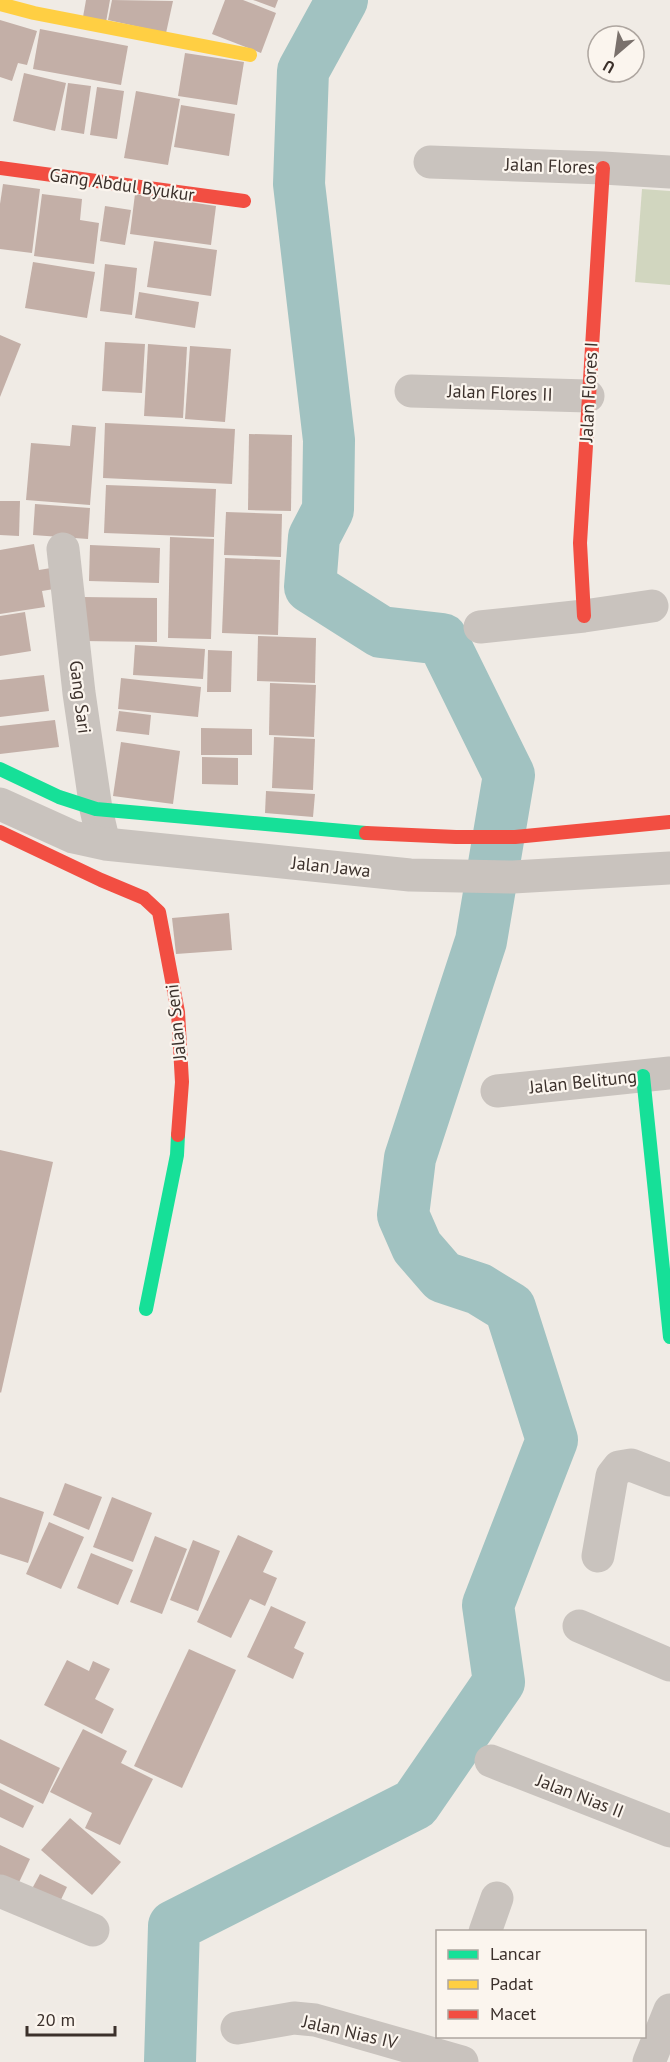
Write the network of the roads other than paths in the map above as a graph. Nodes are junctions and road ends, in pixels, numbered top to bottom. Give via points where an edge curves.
1 (0, 4) edge
2 (250, 55) dead end
3 (430, 162) dead end
4 (0, 168) edge
5 (603, 168) junction
6 (670, 172) edge
7 (244, 201) dead end
8 (411, 391) dead end
9 (588, 396) junction
10 (63, 549) dead end
11 (652, 606) dead end
12 (584, 616) junction
13 (480, 627) dead end
14 (0, 770) edge
15 (0, 804) edge
16 (96, 809) junction
17 (670, 822) edge
18 (0, 832) edge
19 (450, 837) junction
20 (105, 844) junction
21 (670, 868) edge
22 (455, 877) junction
23 (657, 1074) edge
24 (496, 1091) dead end
25 (146, 1309) dead end
26 (670, 1336) edge
27 (670, 1480) edge
28 (598, 1557) dead end
29 (579, 1626) dead end
30 (670, 1665) edge
31 (491, 1761) dead end
32 (670, 1830) edge
33 (0, 1891) edge
34 (497, 1898) dead end
35 (93, 1930) dead end
36 (486, 1930) edge
37 (670, 2010) edge
38 (237, 2028) dead end
39 (452, 2051) edge
40 (649, 2062) edge

1 - 2 street
3 - 5 street, Jalan Flores
4 - 7 street, Gang Abdul Byukur
5 - 6 street, Jalan Flores
5 - 9 street, Jalan Flores I
8 - 9 street, Jalan Flores II
9 - 12 street, Jalan Flores I via 580,543
10 - 16 street, Gang Sari
11 - 12 street
12 - 13 street
14 - 16 street, Jalan Jawa
15 - 20 street, Jalan Jawa via 73,837
16 - 19 street, Jalan Jawa via 330,831
16 - 20 street, Gang Sari
17 - 19 street, Jalan Jawa via 514,837
18 - 25 street, Jalan Seni via 144,898 159,912 178,1012 182,1082 177,1155
19 - 22 street
20 - 22 street, Jalan Jawa
21 - 22 street, Jalan Jawa
23 - 24 street, Jalan Belitung
23 - 26 street
27 - 28 street via 631,1466 619,1467 612,1476
29 - 30 street
31 - 32 street, Jalan Nias II
33 - 35 street
34 - 36 street
37 - 40 street
38 - 39 street, Jalan Nias IV via 294,2018 315,2020

